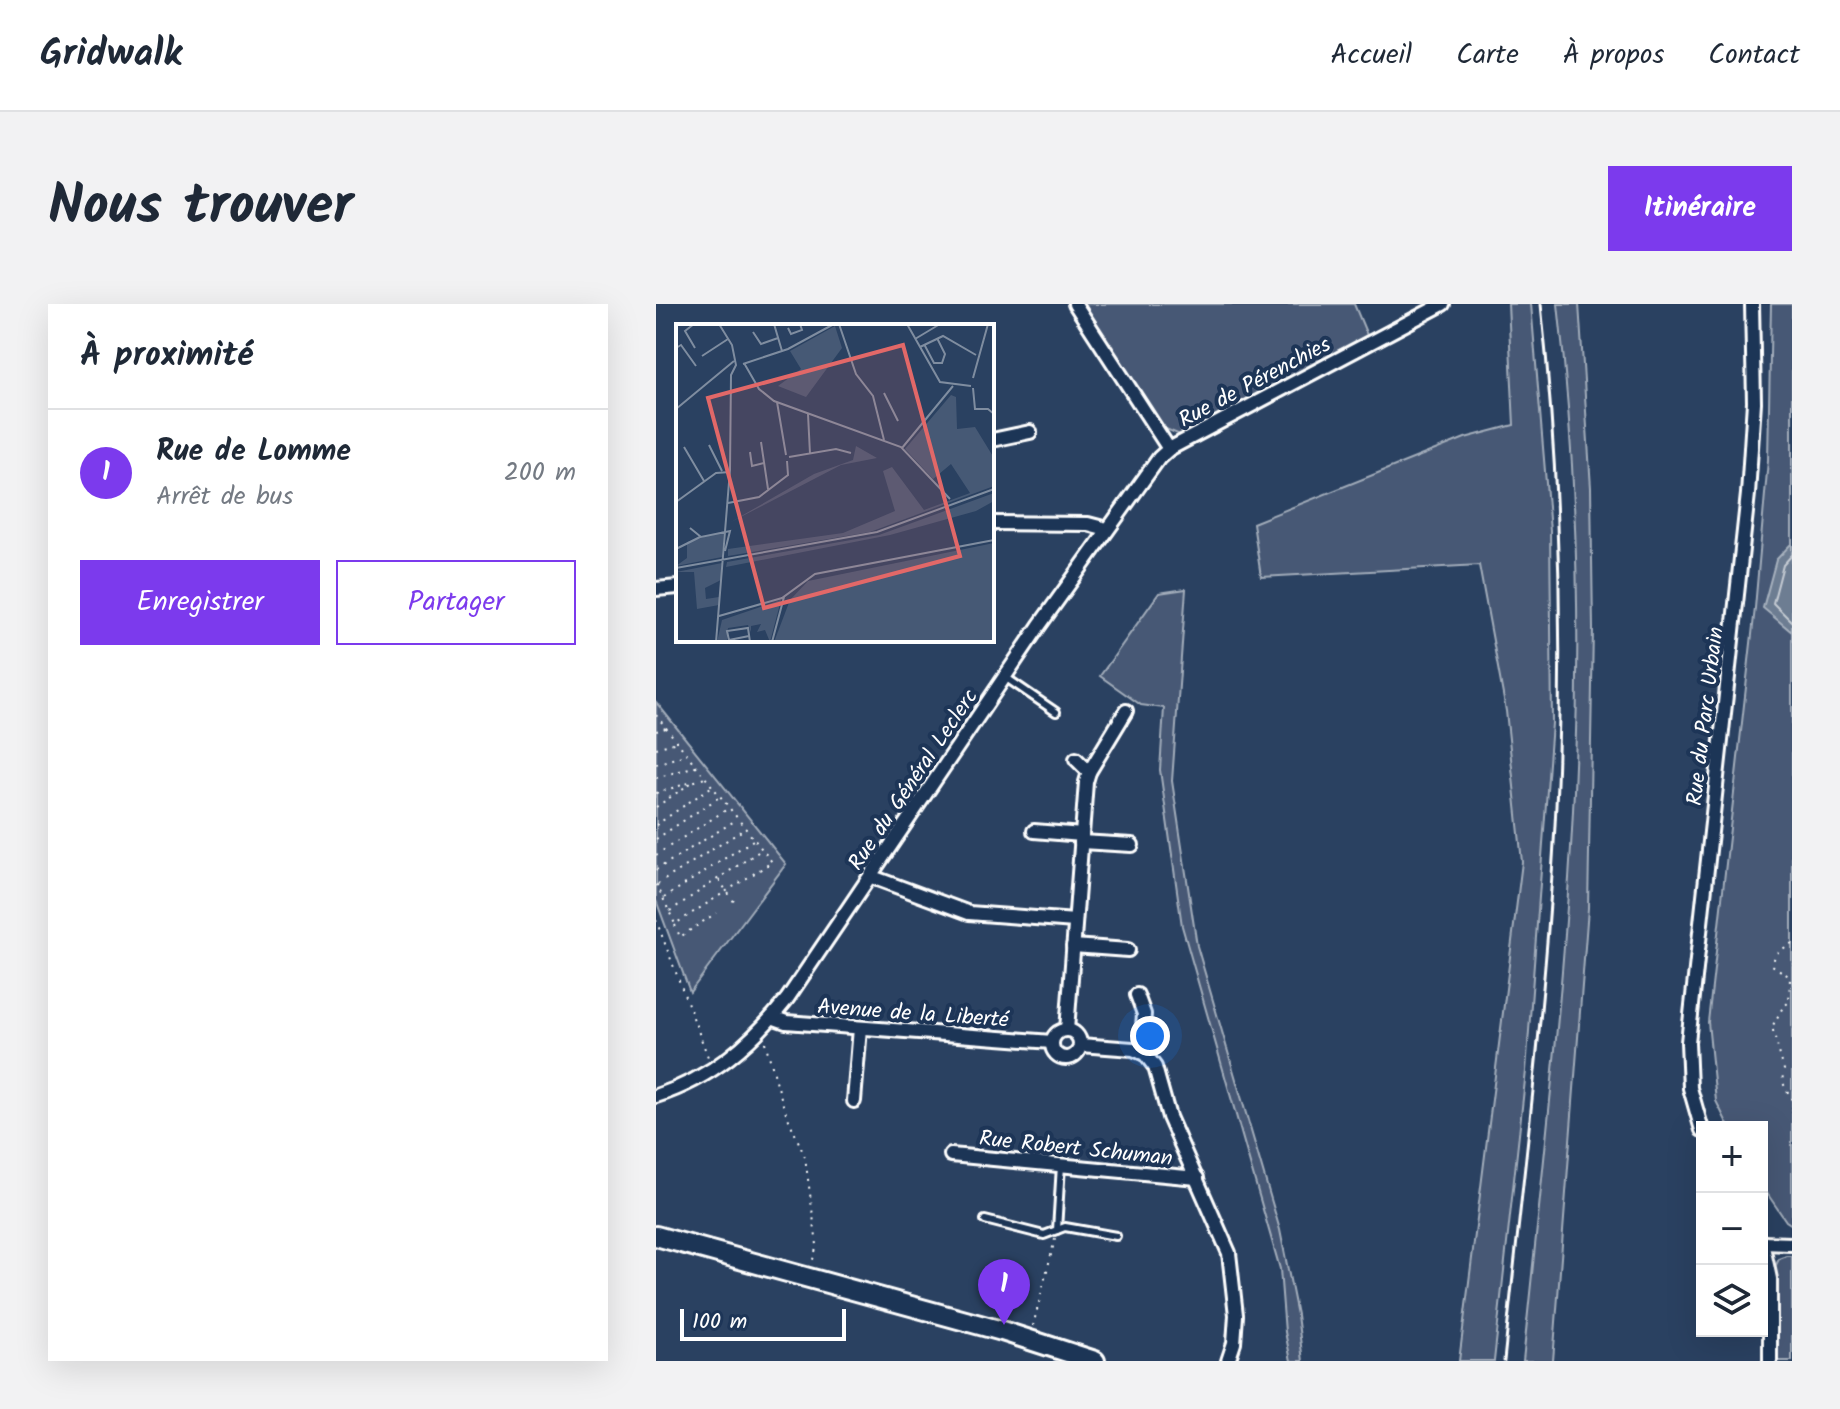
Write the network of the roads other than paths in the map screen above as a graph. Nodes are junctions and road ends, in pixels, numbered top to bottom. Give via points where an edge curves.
1 (1075, 304) edge
2 (1443, 304) edge
3 (1752, 304) edge
4 (1030, 432) dead end
5 (994, 440) edge
6 (1169, 449) junction
7 (994, 523) edge
8 (1107, 529) junction
9 (676, 587) edge
10 (656, 589) edge
11 (1005, 677) junction
12 (1126, 711) dead end
13 (1056, 712) dead end
14 (1076, 759) dead end
15 (1089, 772) junction
16 (1034, 831) dead end
17 (1081, 838) junction
18 (1132, 845) dead end
19 (872, 877) junction
20 (1075, 921) junction
21 (1073, 946) junction
22 (1128, 950) dead end
23 (1137, 995) dead end
24 (772, 1017) junction
25 (860, 1028) junction
26 (1067, 1030) junction
27 (1052, 1042) junction
28 (1080, 1045) junction
29 (1141, 1052) junction
30 (656, 1096) edge
31 (854, 1101) dead end
32 (1699, 1121) edge
33 (951, 1155) dead end
34 (1061, 1165) junction
35 (1197, 1178) junction
36 (985, 1220) dead end
37 (1057, 1230) junction
38 (656, 1236) edge
39 (1116, 1236) dead end
40 (1768, 1242) edge
41 (1792, 1244) edge
42 (1767, 1265) edge
43 (1056, 1355) edge
44 (1095, 1361) edge
45 (1228, 1361) edge
46 (1770, 1361) edge

1 - 6 street
2 - 6 street, Rue de Pérenchies
3 - 32 street, Rue du Parc Urbain via 1748,494 1688,1042 1690,1088
4 - 5 street
6 - 8 street, Rue du Général Leclerc
7 - 8 street
8 - 11 street, Rue du Général Leclerc
9 - 10 street
11 - 13 lane
11 - 19 street, Rue du Général Leclerc
12 - 15 street
14 - 15 street
15 - 17 street
16 - 17 street
17 - 18 street
17 - 20 street
19 - 20 street via 969,913
19 - 24 street, Rue du Général Leclerc
20 - 21 street
21 - 22 street
21 - 26 street
23 - 29 street via 1144,1014
24 - 25 street, Avenue de la Liberté
24 - 30 street, Rue du Général Leclerc via 713,1070
25 - 27 street, Avenue de la Liberté
25 - 31 street
26 - 27 street
26 - 28 street via 1075,1033
27 - 28 street, Avenue de la Liberté via 1056,1054 1067,1058
28 - 29 street, Avenue de la Liberté
29 - 35 street via 1155,1067 1169,1117
33 - 34 street, Rue Robert Schuman
34 - 35 street, Rue Robert Schuman
34 - 37 lane
35 - 45 street via 1229,1253 1236,1315
36 - 37 lane via 1044,1235
37 - 39 lane
38 - 43 main road via 1029,1339
40 - 41 street
42 - 46 street
43 - 44 main road

